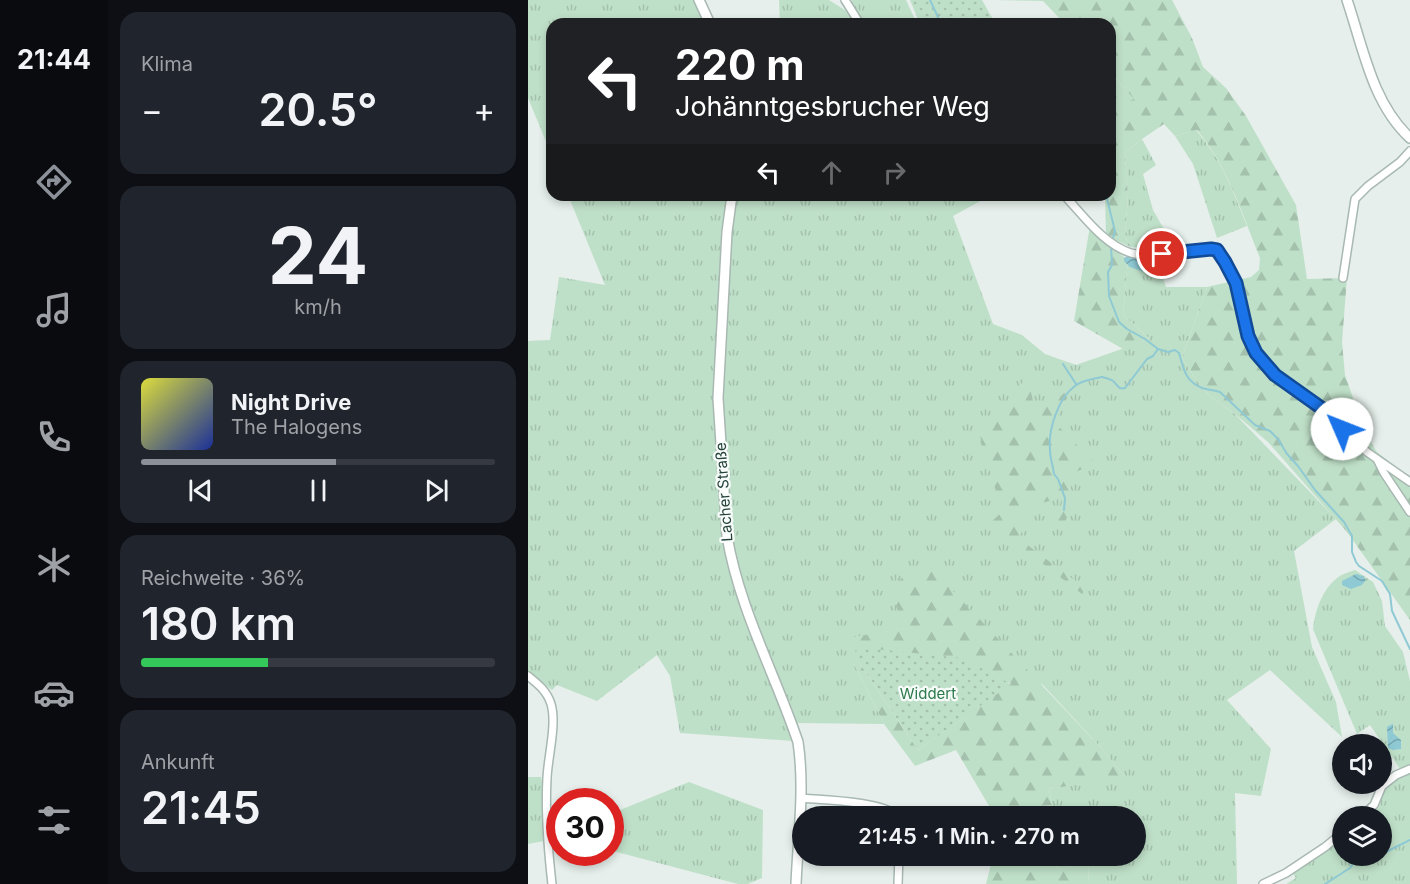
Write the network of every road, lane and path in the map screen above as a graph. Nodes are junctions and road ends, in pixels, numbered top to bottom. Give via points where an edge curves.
1 (699, 0) edge
2 (845, 0) edge
3 (1347, 0) edge
4 (707, 18) edge
5 (856, 18) edge
6 (1410, 138) edge
7 (1410, 151) edge
8 (731, 201) edge
9 (1070, 201) edge
10 (1343, 278) dead end
11 (1378, 461) junction
12 (1410, 482) edge
13 (1410, 512) edge
14 (528, 676) edge
15 (1410, 769) edge
16 (801, 798) junction
17 (871, 806) edge
18 (1373, 806) edge
19 (1332, 841) edge
20 (899, 866) edge
21 (552, 884) edge
22 (795, 884) edge
23 (898, 884) edge
24 (1263, 884) edge

1 - 4 street
2 - 5 street
3 - 6 street via 1376,91
7 - 10 street via 1355,199
8 - 16 street, Lacher Straße via 718,398 727,536 752,626 798,742
9 - 11 street via 1098,232 1128,252 1217,250 1234,277 1248,336 1262,360 1279,378 1327,412
11 - 12 street
11 - 13 street
14 - 21 street via 547,693 552,711 546,810
15 - 18 street via 1382,786
16 - 17 street
16 - 22 street, Lacher Straße
19 - 24 street
20 - 23 street

